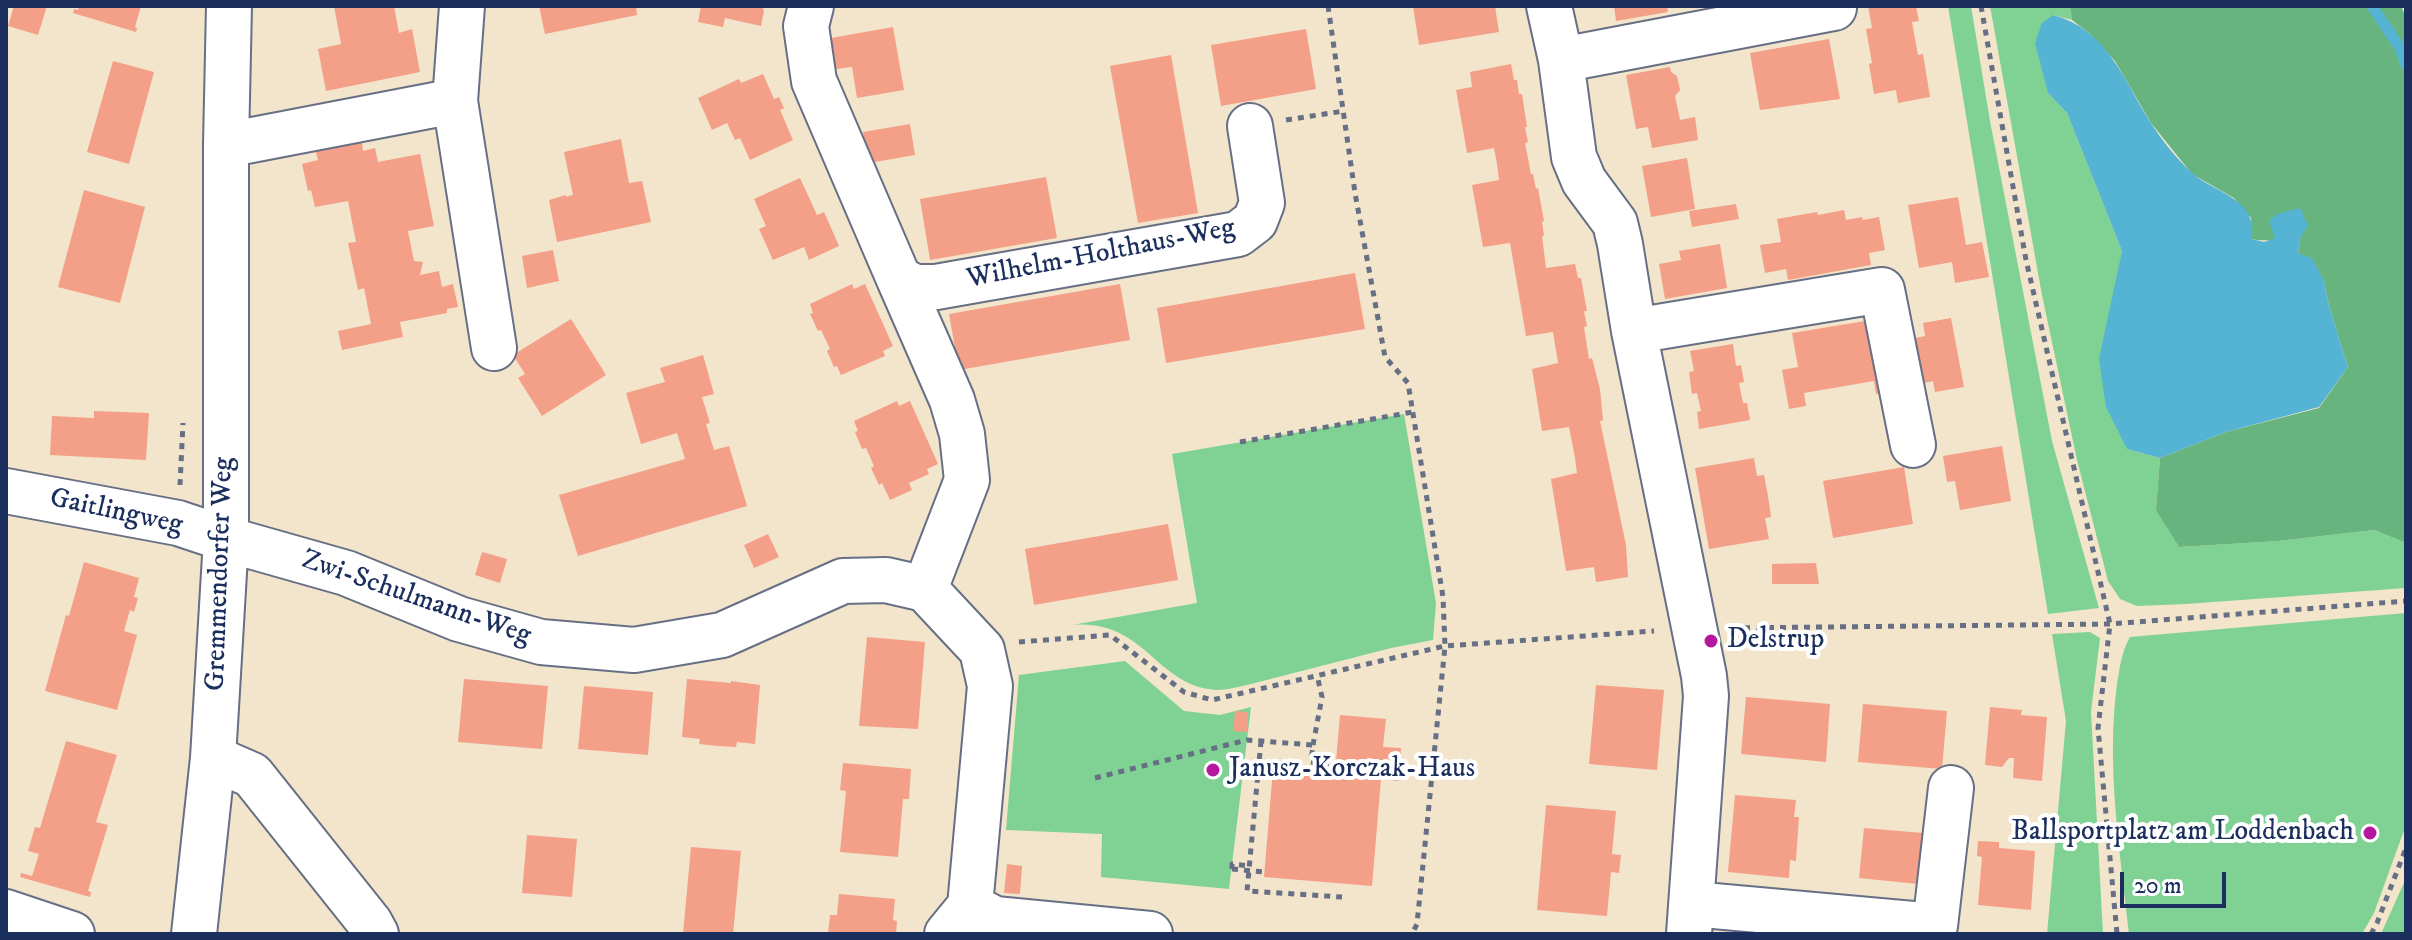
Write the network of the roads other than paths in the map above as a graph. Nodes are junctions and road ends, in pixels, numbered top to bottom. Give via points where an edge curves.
1 (229, 6) edge
2 (462, 6) edge
3 (811, 6) edge
4 (1549, 6) edge
5 (1834, 8) dead end
6 (1561, 60) junction
7 (455, 101) junction
8 (1250, 126) road end
9 (226, 145) junction
10 (899, 279) junction
11 (1634, 331) junction
12 (494, 348) dead end
13 (1913, 445) dead end
14 (6, 491) edge
15 (226, 539) junction
16 (925, 589) junction
17 (213, 758) junction
18 (1951, 788) dead end
19 (6, 912) edge
20 (1690, 919) edge
21 (958, 920) edge
22 (72, 934) edge
23 (194, 934) edge
24 (376, 934) edge
25 (1150, 934) edge

1 - 9 street, Gremmendorfer Weg
2 - 7 street
3 - 10 street via 806,26 814,81
4 - 6 street
5 - 6 street
6 - 11 street via 1574,157 1584,181 1615,223
7 - 9 street
7 - 12 street
8 - 10 street, Wilhelm-Holthaus-Weg via 1262,203 1255,221 1238,234 936,287 915,287
9 - 15 street, Gremmendorfer Weg
10 - 16 street via 952,400 967,480
11 - 13 street via 1882,290
11 - 20 street via 1706,696
14 - 15 street, Gaitlingweg via 178,523
15 - 16 street, Zwi-Schulmann-Weg via 346,573 459,619 541,642 634,650 722,635 843,581 886,580
15 - 17 street, Gremmendorfer Weg
16 - 21 street via 982,650 990,686
17 - 23 street, Gremmendorfer Weg
17 - 24 street via 252,775
18 - 20 street via 1935,926
19 - 22 street
21 - 25 street

